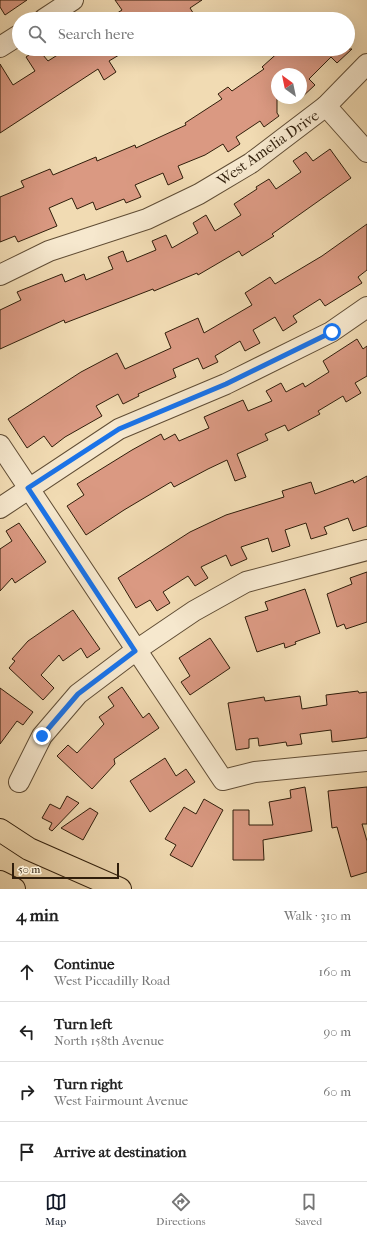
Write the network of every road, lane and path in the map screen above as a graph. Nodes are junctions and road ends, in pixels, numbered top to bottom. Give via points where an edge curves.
1 (73, 0) edge
2 (55, 12) edge
3 (12, 39) edge
4 (0, 47) edge
5 (367, 64) edge
6 (326, 106) junction
7 (367, 152) edge
8 (0, 275) edge
9 (367, 307) edge
10 (0, 445) edge
11 (28, 488) junction
12 (0, 508) edge
13 (367, 550) edge
14 (135, 651) junction
15 (367, 761) edge
16 (19, 782) dead end
17 (0, 830) edge
18 (0, 882) edge
19 (14, 889) edge
20 (120, 889) edge

1 - 2 street
3 - 4 street
5 - 6 street, West Amelia Drive
6 - 7 street
6 - 8 street, West Amelia Drive via 251,163 199,194 147,219 50,251
9 - 11 street via 332,332 226,384 119,429
10 - 11 street
11 - 12 street
11 - 14 street
13 - 14 street via 246,582 194,611
14 - 15 street via 223,780 255,772
14 - 16 street via 78,694 42,736
17 - 20 main road via 29,849
18 - 19 main road

